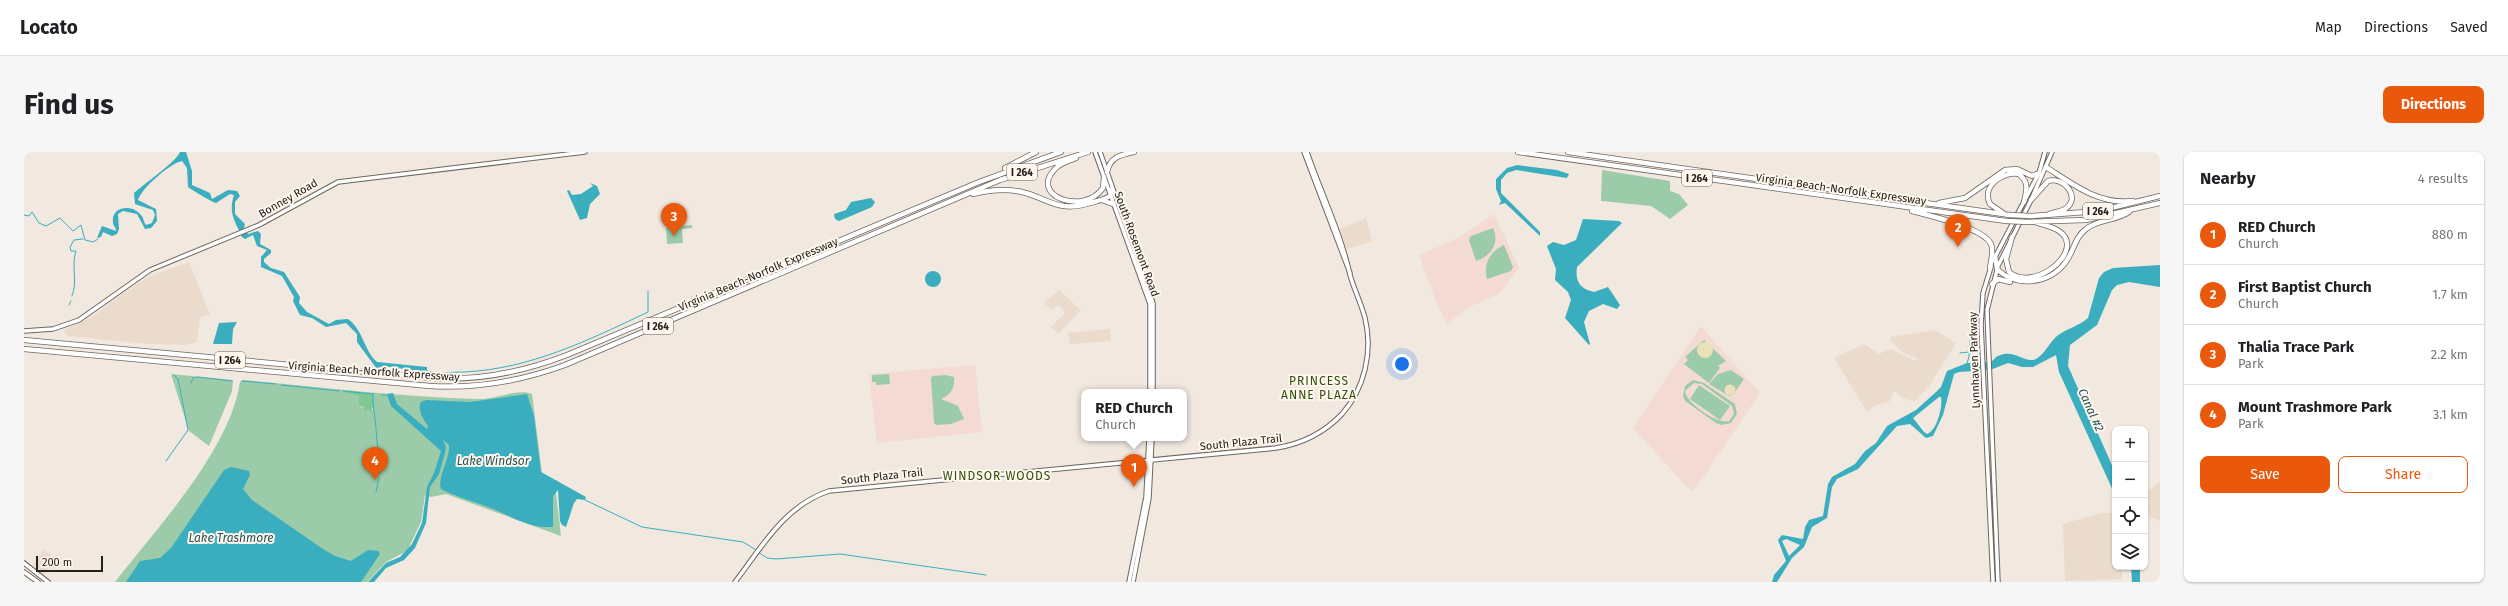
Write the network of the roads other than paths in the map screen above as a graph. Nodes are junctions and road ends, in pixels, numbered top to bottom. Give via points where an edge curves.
1 (585, 152) edge
2 (1036, 152) edge
3 (1061, 152) edge
4 (1088, 152) edge
5 (1095, 152) edge
6 (1100, 152) edge
7 (1134, 152) edge
8 (1304, 152) edge
9 (1307, 152) edge
10 (1518, 152) edge
11 (1568, 152) edge
12 (2045, 152) edge
13 (2052, 152) edge
14 (1082, 153) junction
15 (2046, 167) junction
16 (1107, 172) junction
17 (2039, 172) junction
18 (1104, 177) junction
19 (979, 182) junction
20 (1112, 189) junction
21 (1110, 196) junction
22 (2160, 196) edge
23 (959, 198) junction
24 (2151, 199) junction
25 (1100, 200) junction
26 (2031, 200) junction
27 (2024, 202) junction
28 (2160, 203) edge
29 (1113, 204) junction
30 (1928, 204) junction
31 (1900, 207) junction
32 (2129, 212) junction
33 (2008, 214) junction
34 (2044, 216) junction
35 (2035, 222) junction
36 (2012, 237) junction
37 (1995, 256) junction
38 (1128, 258) dead end
39 (1134, 260) junction
40 (1990, 268) junction
41 (1996, 269) junction
42 (1350, 273) junction
43 (2029, 282) junction
44 (1992, 284) junction
45 (24, 331) edge
46 (24, 337) edge
47 (24, 340) edge
48 (44, 342) junction
49 (24, 349) edge
50 (1150, 389) edge
51 (1154, 389) edge
52 (1149, 441) edge
53 (1152, 441) edge
54 (1150, 460) junction
55 (24, 563) edge
56 (24, 572) edge
57 (38, 582) edge
58 (48, 582) edge
59 (735, 582) edge
60 (1129, 582) edge
61 (1133, 582) edge
62 (1993, 582) edge
63 (1998, 582) edge

1 - 45 main road, Bonney Road via 342,181 325,187 252,228 139,277 72,323 44,331
2 - 19 highway
3 - 19 highway, Virginia Beach-Norfolk Expressway / I 264
4 - 14 highway, Virginia Beach-Norfolk Expressway / I 264
5 - 18 main road, South Rosemont Road
6 - 16 main road, South Rosemont Road
7 - 16 highway via 1112,159
8 - 42 main road, South Plaza Trail
9 - 42 main road, South Plaza Trail
10 - 31 highway, Virginia Beach-Norfolk Expressway / I 264
11 - 30 highway, Virginia Beach-Norfolk Expressway / I 264
12 - 17 main road, Lynnhaven Parkway
13 - 15 main road, Lynnhaven Parkway
14 - 18 highway via 1059,165 1052,173 1050,185 1056,197 1070,202 1092,196 1102,190
14 - 23 highway, Virginia Beach-Norfolk Expressway / I 264 via 1024,172
15 - 24 highway via 2096,197 2123,203
15 - 26 main road, Lynnhaven Parkway
16 - 20 main road, South Rosemont Road
17 - 27 main road, Lynnhaven Parkway
17 - 30 highway via 2032,176 2017,170 2005,170 1964,198 1954,202
18 - 21 main road, South Rosemont Road
19 - 48 highway, Virginia Beach-Norfolk Expressway / I 264 via 550,362 513,372 476,378 388,375
20 - 21 highway
20 - 51 main road, South Rosemont Road via 1154,306
21 - 25 highway
21 - 29 main road, South Rosemont Road
22 - 24 highway, Virginia Beach-Norfolk Expressway / I 264
23 - 25 highway via 1000,190 1027,194 1066,208
23 - 49 highway, Virginia Beach-Norfolk Expressway / I 264 via 543,373 480,386 437,387
24 - 34 highway, Virginia Beach-Norfolk Expressway / I 264 via 2099,211
25 - 29 highway
26 - 34 highway via 2050,181 2060,181 2068,187 2072,200 2067,207
26 - 36 main road, Lynnhaven Parkway
27 - 33 highway via 2027,189 2025,180 2015,174 2003,176 1991,185 1988,196 1992,206
27 - 37 main road, Lynnhaven Parkway
28 - 32 highway, Virginia Beach-Norfolk Expressway / I 264
29 - 39 main road, South Rosemont Road
30 - 33 highway, Virginia Beach-Norfolk Expressway / I 264
31 - 35 highway, Virginia Beach-Norfolk Expressway / I 264, bridge via 2006,221
31 - 40 highway via 1953,223 1986,237 1992,247
32 - 35 highway, Virginia Beach-Norfolk Expressway / I 264 via 2086,220
32 - 43 highway via 2085,229 2062,266 2044,278
33 - 34 highway, Virginia Beach-Norfolk Expressway / I 264, bridge
35 - 36 highway via 2058,230 2066,241 2063,256 2048,271 2029,278 2009,272 2006,259
36 - 41 main road, Lynnhaven Parkway
37 - 40 main road, Lynnhaven Parkway
37 - 41 highway
38 - 39 main road
39 - 50 main road, South Rosemont Road via 1150,307
40 - 62 main road, Lynnhaven Parkway via 1981,311
41 - 43 highway via 2007,278
41 - 44 main road, Lynnhaven Parkway
42 - 54 main road, South Plaza Trail via 1365,318 1368,352 1359,387 1334,422 1310,438 1285,447
43 - 44 highway via 2020,284 1998,279
44 - 63 main road, Lynnhaven Parkway via 1987,315
46 - 48 highway
47 - 48 highway, Virginia Beach-Norfolk Expressway / I 264
52 - 54 main road
53 - 54 main road
54 - 59 main road, South Plaza Trail via 836,490 815,496 796,507 783,519
54 - 60 main road via 1143,513
54 - 61 main road via 1149,498
55 - 58 main road
56 - 57 main road

